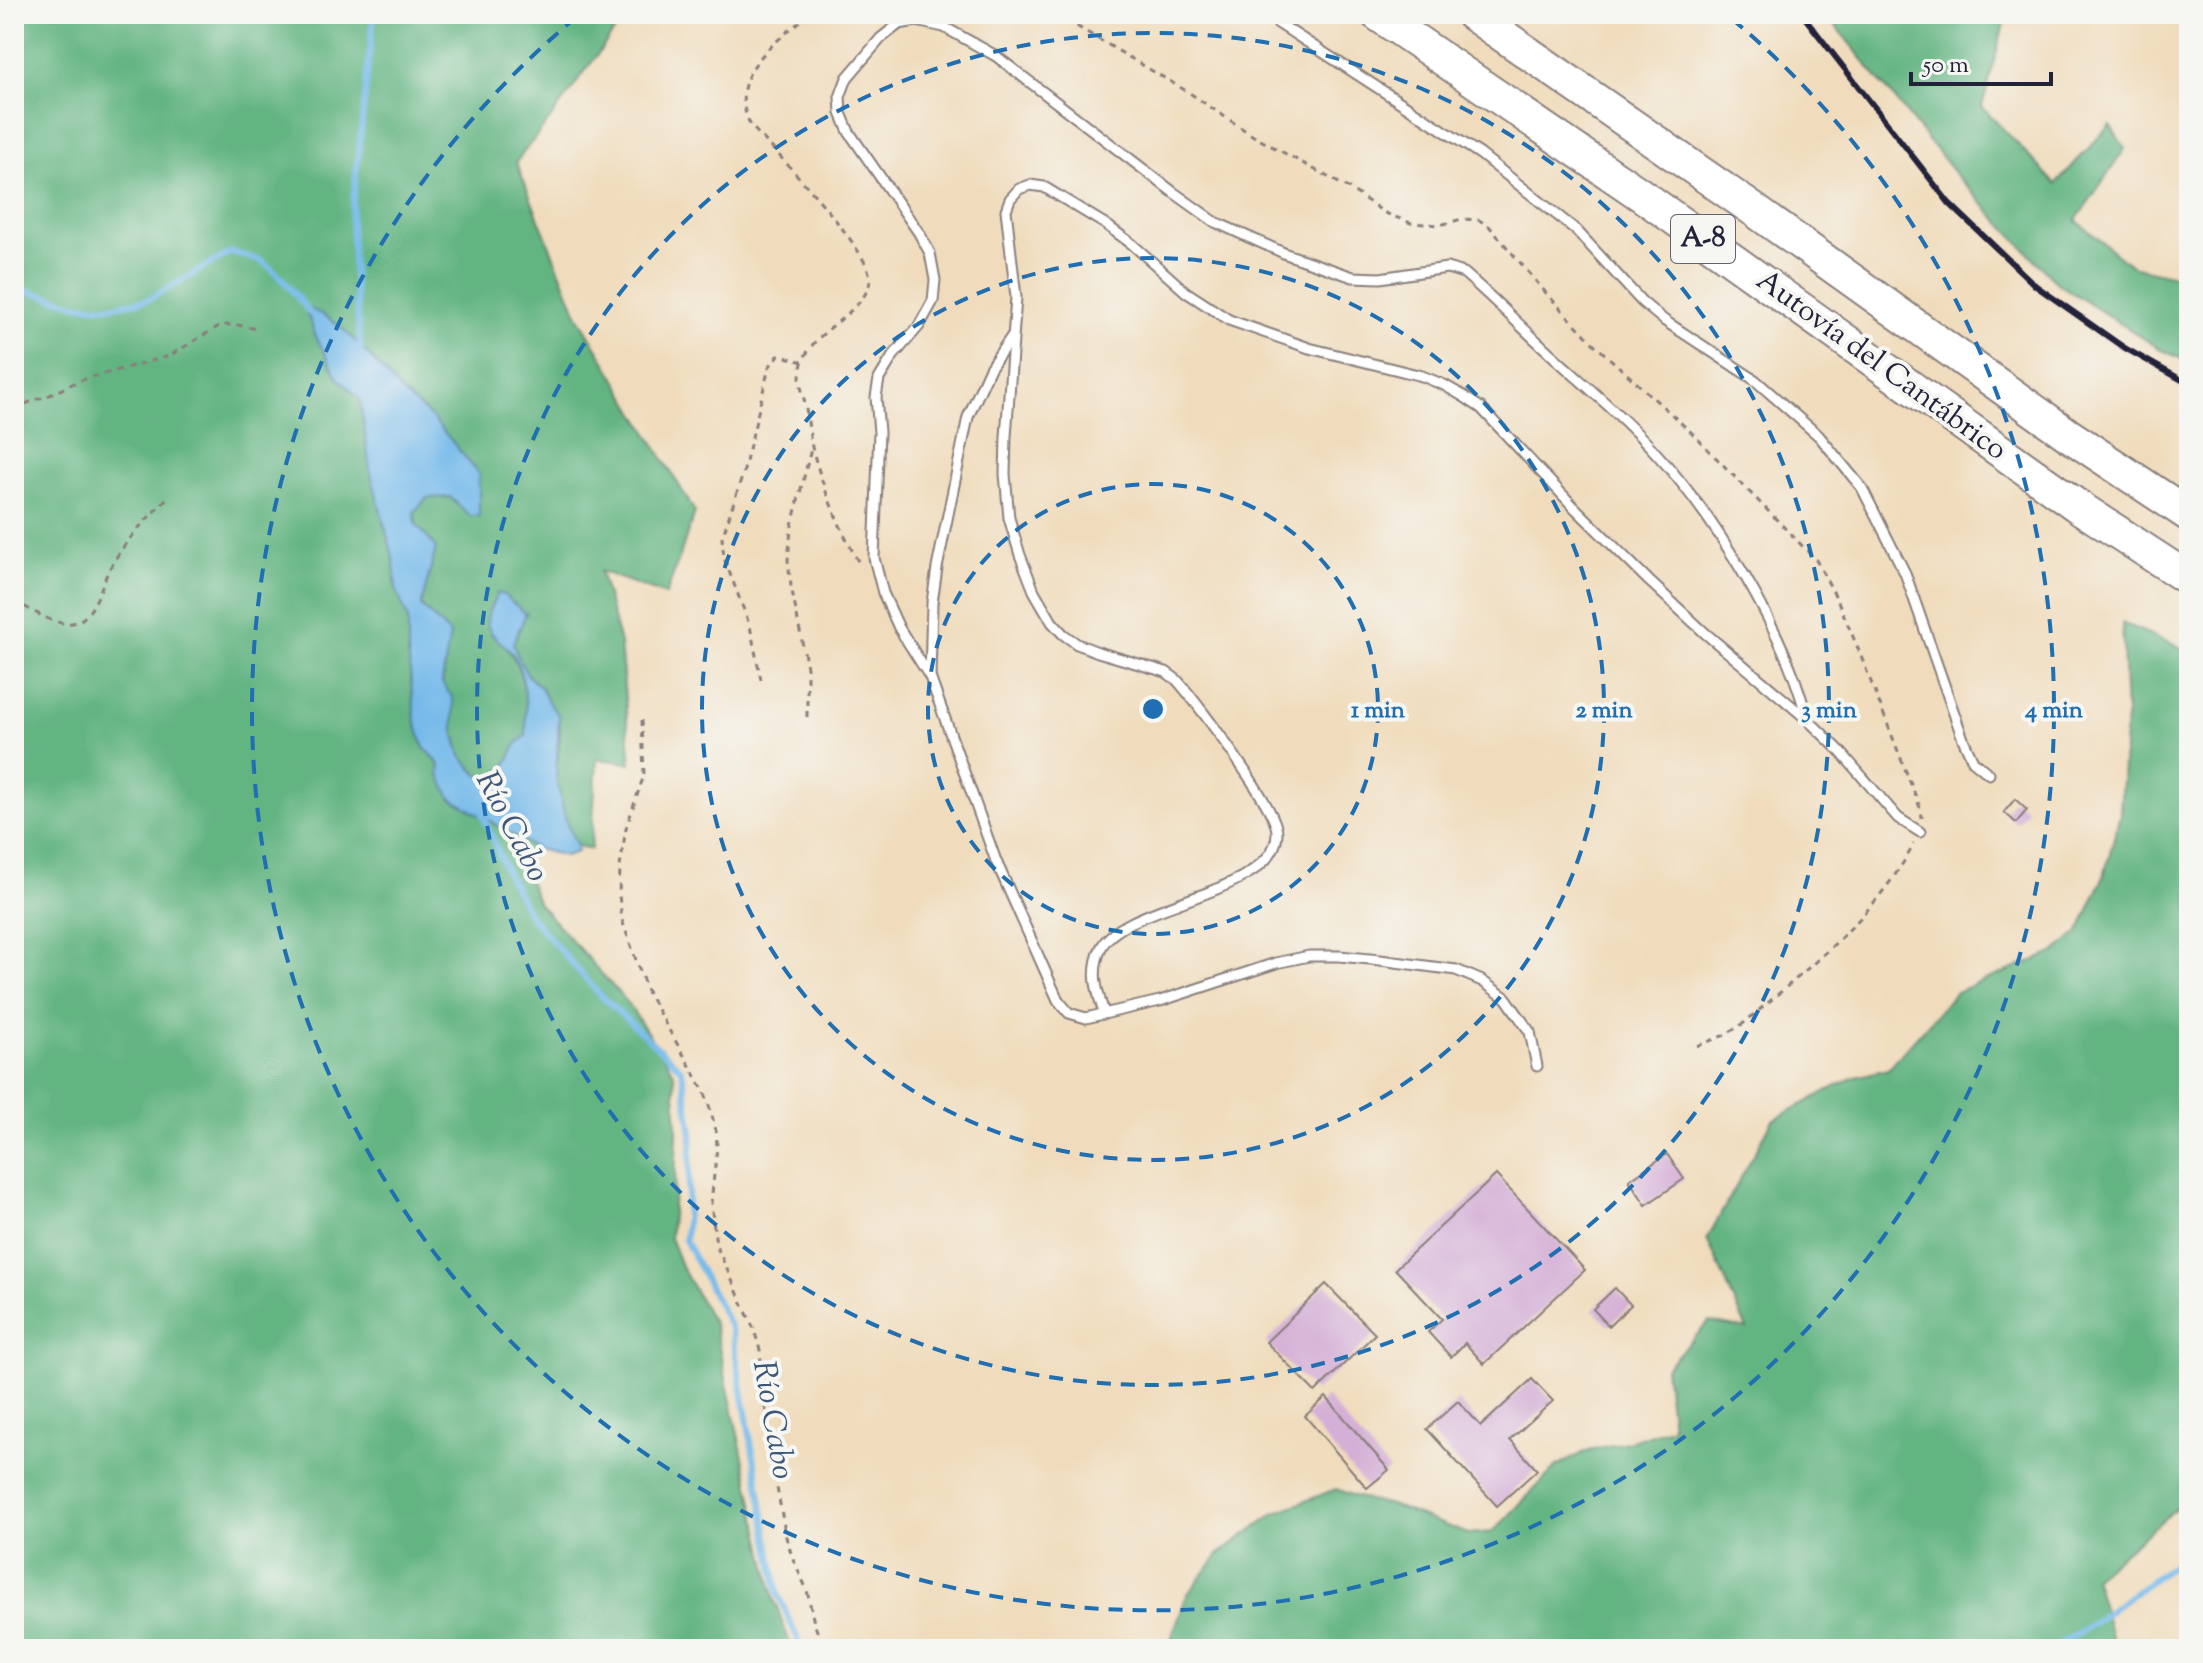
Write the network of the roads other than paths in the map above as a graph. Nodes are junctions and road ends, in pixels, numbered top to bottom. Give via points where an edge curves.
1 (1264, 14) edge
2 (1377, 14) edge
3 (1472, 14) edge
4 (1014, 333) junction
5 (2067, 434) junction
6 (2189, 506) edge
7 (2189, 515) edge
8 (2189, 579) edge
9 (930, 677) junction
10 (1807, 719) junction
11 (1989, 774) dead end
12 (1920, 832) road end
13 (1104, 1013) junction
14 (1537, 1066) dead end

1 - 11 lane via 1480,154 1576,230 1642,302 1755,380 1819,436 1862,488 1905,573 1963,739 1973,761
2 - 8 highway, Autovía del Cantábrico / A-8
3 - 5 highway, Autovía del Cantábrico / A-8
4 - 9 lane via 990,368 968,417 937,568
4 - 10 lane via 1015,281 1006,210 1019,189 1044,187 1114,231 1186,292 1229,320 1309,348 1422,376 1481,408 1649,581
4 - 13 lane via 1005,474 1009,518 1034,591 1052,622 1077,644 1177,680 1260,792 1277,833 1268,857 1235,880 1111,935 1101,948 1094,984
5 - 6 highway
5 - 7 highway, Autovía del Cantábrico / A-8
9 - 10 lane via 899,628 874,558 876,397 879,379 933,301 935,280 919,233 849,132 840,97 847,78 881,38 899,24 916,21 944,27 996,56 1215,222 1353,277 1447,268 1464,273 1655,451 1697,503 1770,623 1801,692
9 - 13 lane via 996,861 1058,1000 1069,1013 1086,1018
10 - 12 lane via 1898,818
13 - 14 lane via 1309,956 1380,960 1456,970 1482,981 1506,998 1530,1032

